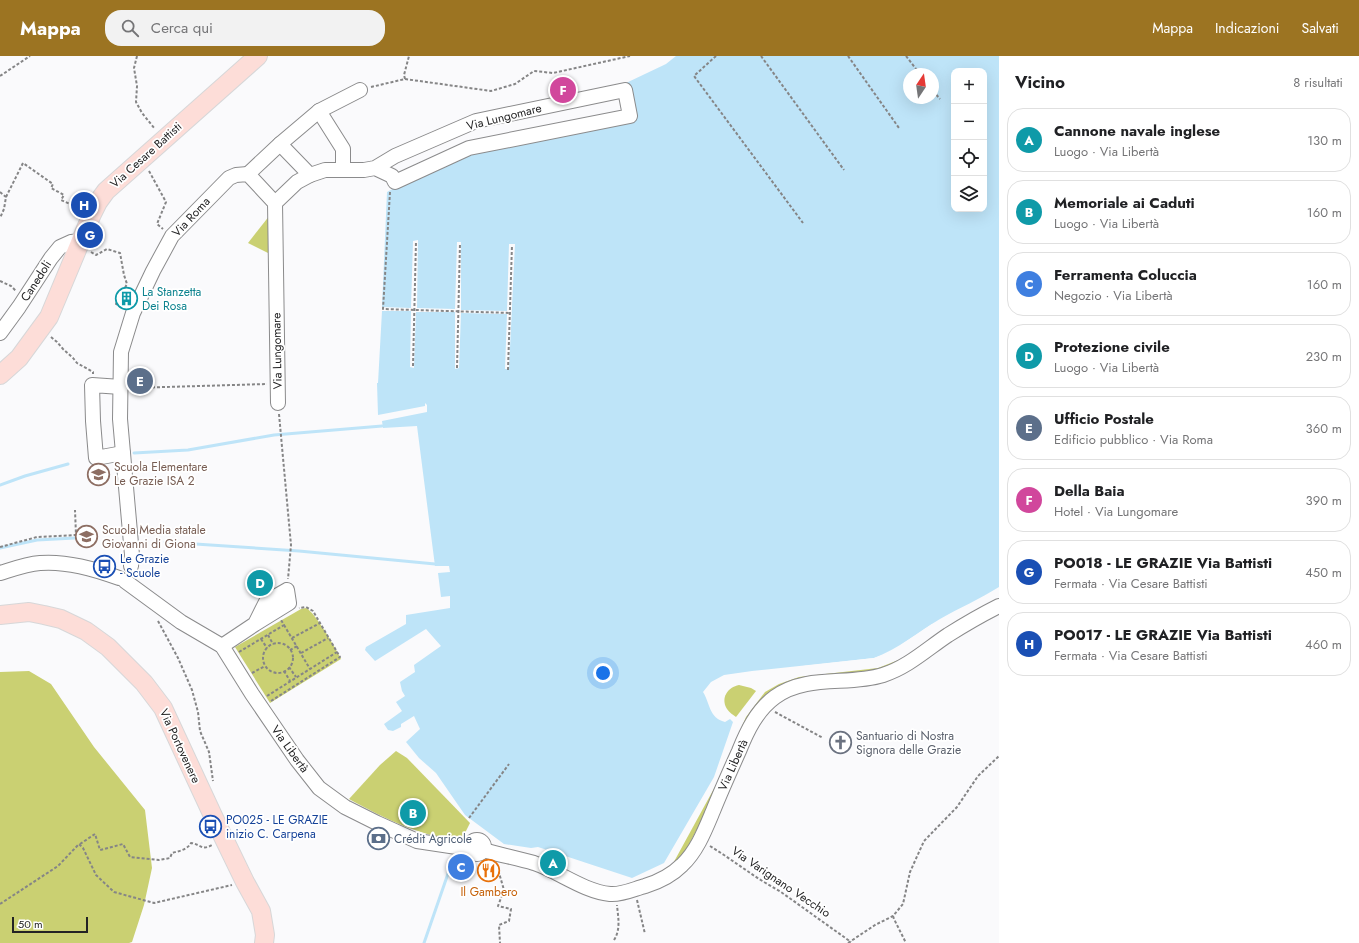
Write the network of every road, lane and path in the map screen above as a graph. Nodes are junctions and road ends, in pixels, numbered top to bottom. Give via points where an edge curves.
1 (30, 56) edge
2 (137, 56) edge
3 (258, 56) edge
4 (409, 56) edge
5 (630, 56) edge
6 (716, 56) edge
7 (761, 56) edge
8 (848, 56) edge
9 (906, 56) edge
10 (915, 68) edge
11 (0, 76) edge
12 (405, 79) junction
13 (360, 90) joint
14 (319, 111) junction
15 (899, 128) dead end
16 (164, 139) junction
17 (280, 144) junction
18 (142, 158) junction
19 (375, 168) junction
20 (343, 170) junction
21 (844, 170) dead end
22 (246, 174) junction
23 (310, 175) junction
24 (390, 191) dead end
25 (0, 192) edge
26 (6, 197) junction
27 (274, 203) junction
28 (92, 214) junction
29 (0, 218) edge
30 (803, 223) dead end
31 (172, 236) junction
32 (416, 241) dead end
33 (460, 243) dead end
34 (80, 244) junction
35 (512, 245) dead end
36 (0, 281) edge
37 (25, 298) junction
38 (414, 310) junction
39 (459, 311) junction
40 (511, 313) junction
41 (132, 315) junction
42 (41, 328) junction
43 (0, 333) edge
44 (413, 366) dead end
45 (457, 368) dead end
46 (508, 370) dead end
47 (0, 375) edge
48 (278, 384) junction
49 (92, 385) junction
50 (121, 387) junction
51 (278, 403) dead end
52 (281, 428) dead end
53 (123, 453) junction
54 (75, 510) dead end
55 (0, 547) edge
56 (126, 570) junction
57 (0, 573) edge
58 (287, 590) joint
59 (999, 606) edge
60 (293, 611) dead end
61 (0, 615) edge
62 (157, 618) dead end
63 (320, 623) junction
64 (284, 625) dead end
65 (267, 634) dead end
66 (292, 638) junction
67 (328, 638) junction
68 (261, 639) dead end
69 (273, 644) junction
70 (222, 646) junction
71 (297, 646) junction
72 (267, 648) junction
73 (290, 650) junction
74 (337, 652) junction
75 (301, 653) junction
76 (265, 666) junction
77 (289, 667) junction
78 (310, 669) junction
79 (284, 671) junction
80 (251, 674) dead end
81 (296, 677) junction
82 (293, 679) junction
83 (290, 682) junction
84 (297, 684) junction
85 (266, 697) dead end
86 (269, 702) dead end
87 (768, 709) dead end
88 (823, 738) dead end
89 (999, 756) edge
90 (509, 764) dead end
91 (213, 783) dead end
92 (469, 818) dead end
93 (700, 841) junction
94 (79, 844) junction
95 (228, 848) junction
96 (497, 866) dead end
97 (245, 882) junction
98 (634, 889) junction
99 (617, 893) junction
100 (0, 904) edge
101 (894, 916) junction
102 (645, 934) dead end
103 (614, 940) dead end
104 (849, 942) edge
105 (264, 943) edge
106 (500, 943) edge
107 (906, 943) edge

1 - 11 path
2 - 16 path via 134,68 136,102
3 - 16 main road, Via Cesare Battisti
4 - 12 path
5 - 12 path via 553,73 534,71 515,84 491,92
6 - 30 path via 694,76
7 - 21 path
8 - 15 path
9 - 10 path
12 - 13 path
13 - 14 street, Via Roma
14 - 17 street, Via Roma
14 - 20 street via 343,148
16 - 18 main road, Via Cesare Battisti
17 - 22 street, Via Roma
17 - 23 street
18 - 28 main road, Via Cesare Battisti via 106,191
18 - 31 path via 166,202 157,224
19 - 19 street, Via Lungomare via 394,156 476,121 625,90 630,116 469,148 395,182 392,176
19 - 20 street, Via Lungomare
20 - 23 street, Via Lungomare via 325,170
22 - 27 street
22 - 31 street, Via Roma via 229,178
23 - 27 street, Via Lungomare via 297,182
24 - 38 path via 383,309
25 - 26 path
26 - 28 path via 23,163 53,184 51,188 64,195 62,200
26 - 29 path
27 - 48 street, Via Lungomare
28 - 34 main road, Via Cesare Battisti
31 - 41 street, Via Roma
32 - 38 path
33 - 39 path
34 - 37 street, Canedoli via 71,242 60,247
34 - 41 path via 96,255 107,249 120,253 127,284 116,304
34 - 42 main road, Via Cesare Battisti via 49,317
35 - 40 path
36 - 37 path via 11,286
37 - 43 street, Canedoli
38 - 39 path
38 - 44 path
39 - 40 path
39 - 45 path
40 - 46 path
41 - 50 street, Via Roma via 121,352
42 - 47 main road, Via Cesare Battisti via 19,358
42 - 49 path via 76,363 93,372
48 - 50 path
48 - 51 street, Via Lungomare
49 - 50 street
49 - 53 street via 96,458
50 - 53 street, Via Roma
52 - 58 path via 291,545
53 - 56 street, Via Roma
54 - 55 path via 76,535 37,537
56 - 57 street via 39,563
56 - 70 street, Via Libertà via 146,597 181,622
58 - 70 street via 289,603
59 - 93 street, Via Libertà via 947,636 909,663 884,674 807,684 775,697 758,712 743,740
60 - 63 path via 306,607 313,611
61 - 95 main road, Via Portovenere via 30,612 61,619 86,631 108,647 144,683 163,708
62 - 91 path via 192,690 200,731 209,752
63 - 66 path
63 - 67 path
64 - 66 path
65 - 69 path
66 - 71 path
67 - 74 path
67 - 75 path
68 - 72 path
69 - 72 path
69 - 73 path via 281,644
70 - 99 street, Via Libertà via 252,694 319,788 345,807 417,841 477,849 534,863 582,886 601,892
71 - 73 path
71 - 75 path
72 - 76 path via 263,656
73 - 77 path via 292,657
74 - 78 path
74 - 84 path via 340,658
75 - 78 path
76 - 79 path via 273,672
76 - 80 path
77 - 79 path
77 - 81 path
78 - 81 path
79 - 83 path
81 - 82 path
82 - 83 path
82 - 84 path
83 - 85 path
84 - 86 path
87 - 88 path
89 - 101 path via 978,776 956,807 924,841 910,872 904,904
90 - 92 path
93 - 98 street, Via Libertà via 683,865 673,873
93 - 104 path, Via Varignano Vecchio via 781,892
94 - 95 path via 95,834 100,850 123,844 130,857 158,860 170,858 172,852 182,850 191,843 207,848 212,845
94 - 97 path via 96,875 114,892 154,903
94 - 100 path via 58,866
95 - 97 main road, Via Portovenere
96 - 106 path via 504,890 498,906 511,909 508,921 499,925
97 - 105 main road, Via Portovenere via 261,911
98 - 99 street, Via Libertà
98 - 102 path
99 - 103 path via 619,928
101 - 104 path
101 - 107 path

